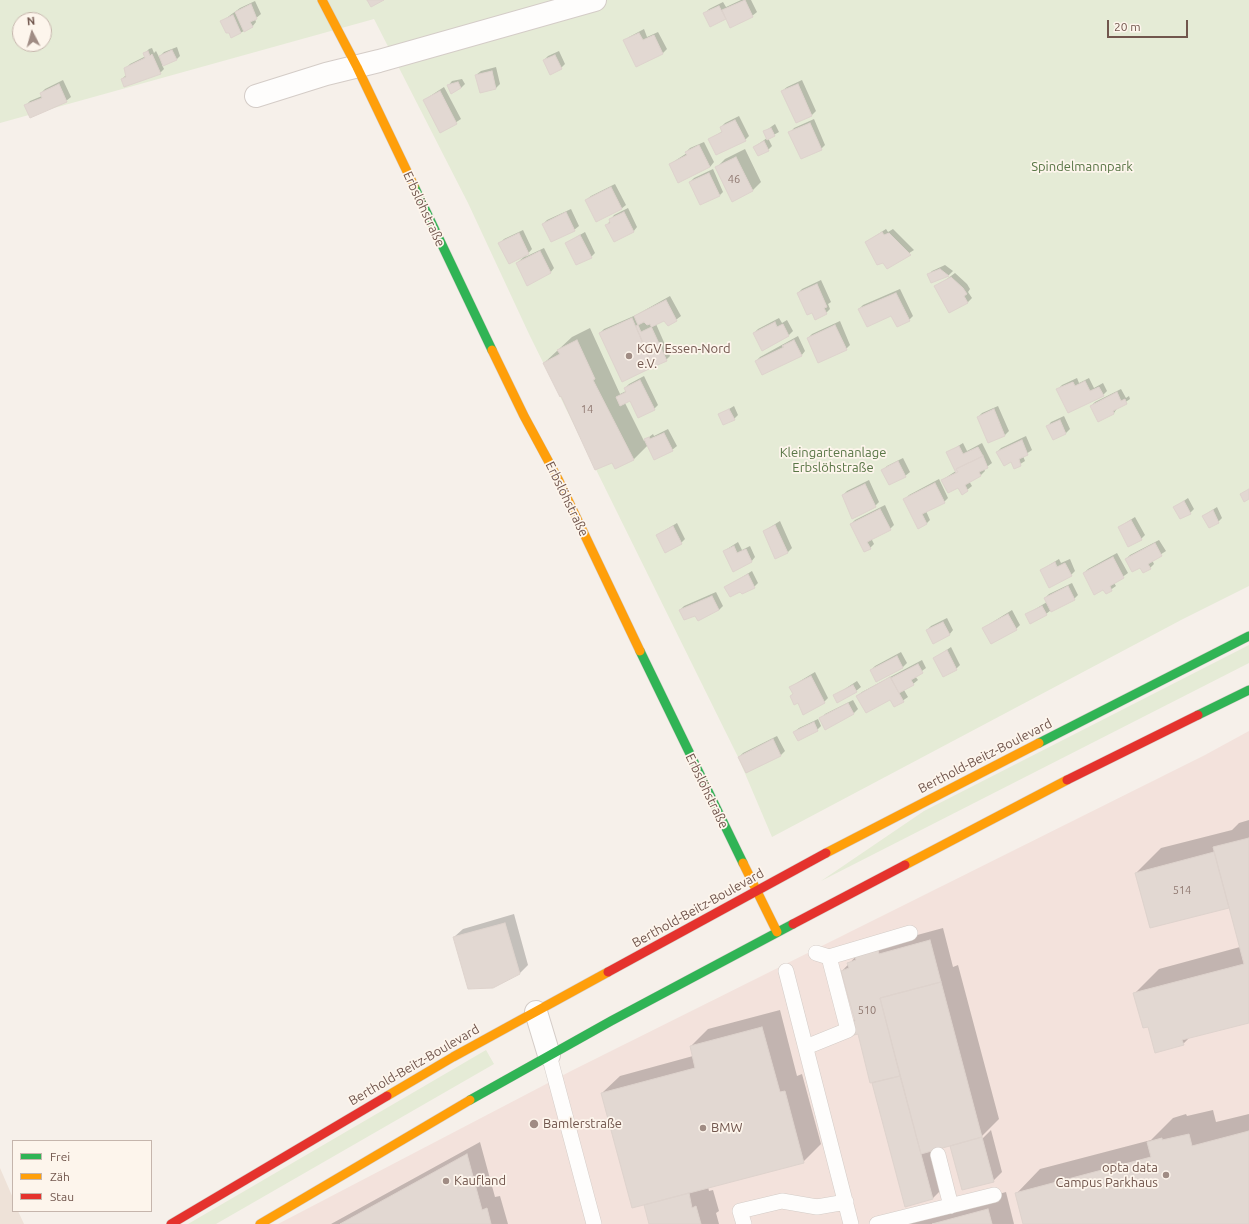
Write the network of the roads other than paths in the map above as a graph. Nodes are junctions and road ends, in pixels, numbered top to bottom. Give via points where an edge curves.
1 (322, 0) edge
2 (595, 0) edge
3 (357, 67) junction
4 (256, 96) dead end
5 (1249, 636) edge
6 (1249, 690) edge
7 (756, 890) junction
8 (777, 932) junction
9 (910, 933) dead end
10 (786, 971) dead end
11 (536, 1012) junction
12 (806, 1047) junction
13 (549, 1055) junction
14 (938, 1155) dead end
15 (994, 1195) dead end
16 (846, 1202) junction
17 (951, 1206) junction
18 (171, 1224) edge
19 (260, 1224) edge
20 (594, 1224) edge
21 (744, 1224) edge
22 (851, 1224) edge
23 (877, 1224) edge

1 - 3 main road, Erbslöhstraße
2 - 3 street
3 - 4 street
3 - 7 main road, Erbslöhstraße via 448,261 558,479
5 - 7 main road, Berthold-Beitz-Boulevard
6 - 8 main road
7 - 8 main road, Erbslöhstraße
7 - 11 main road, Berthold-Beitz-Boulevard
8 - 13 main road
9 - 12 lane via 823,955 848,1030
10 - 12 lane
11 - 13 street
11 - 18 main road, Berthold-Beitz-Boulevard via 453,1056
12 - 16 lane
13 - 19 main road
13 - 20 lane
14 - 17 lane
15 - 17 lane
16 - 21 lane via 817,1207 782,1201 740,1211
16 - 22 lane
17 - 23 lane

